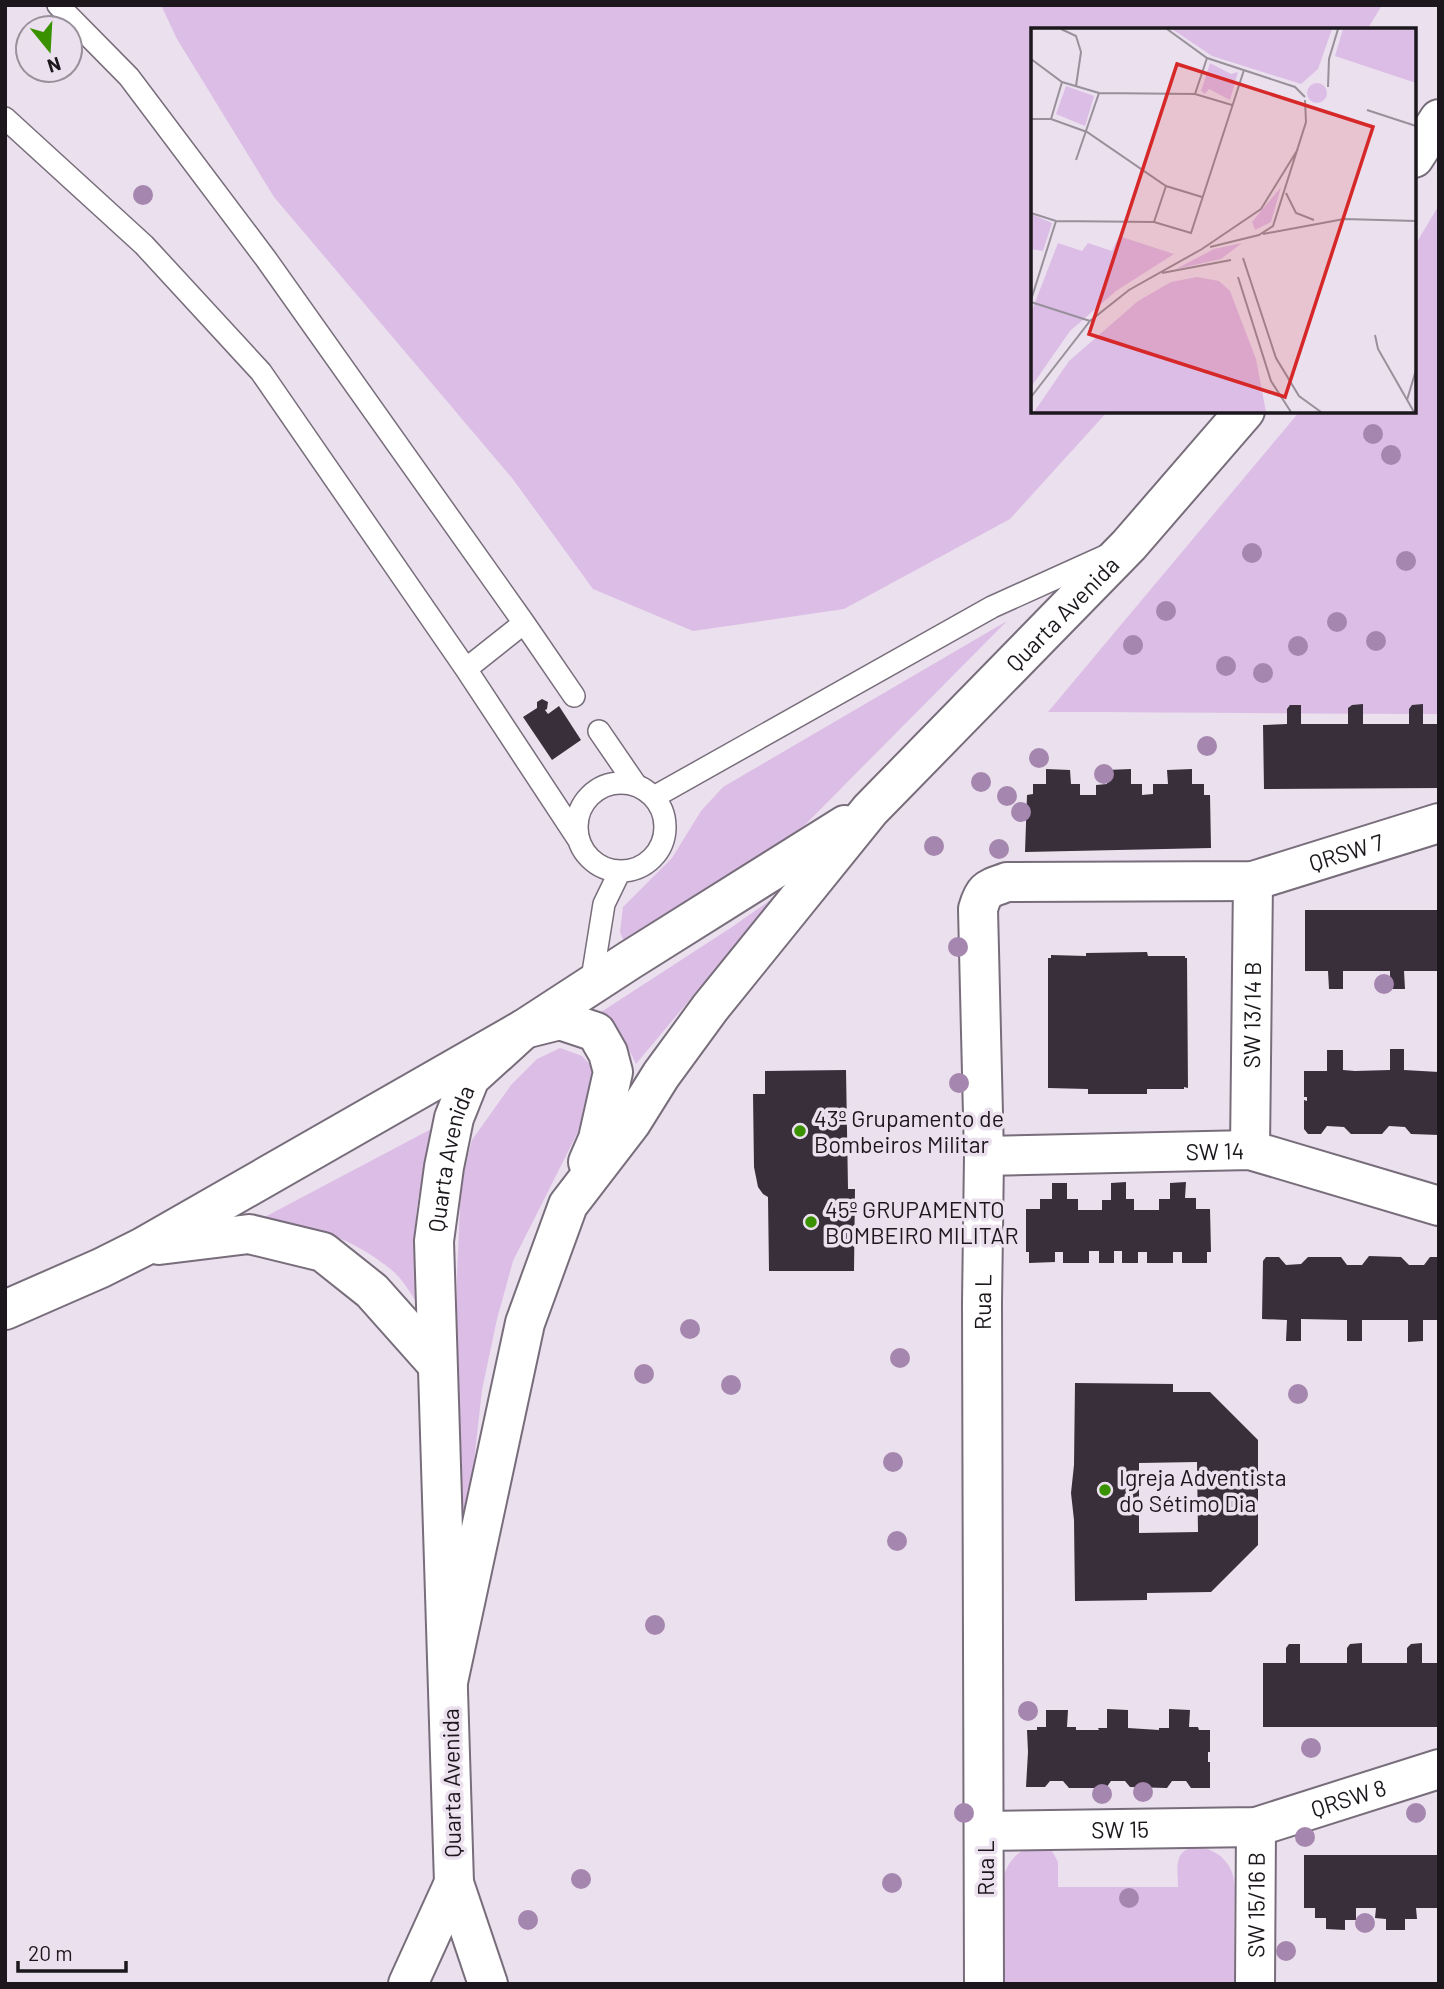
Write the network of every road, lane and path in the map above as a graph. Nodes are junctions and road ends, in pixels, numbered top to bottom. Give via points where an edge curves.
1 (58, 5) edge
2 (5, 118) edge
3 (1439, 120) edge
4 (1416, 155) edge
5 (1243, 413) edge
6 (1129, 545) junction
7 (524, 623) junction
8 (466, 668) junction
9 (574, 696) dead end
10 (599, 731) dead end
11 (645, 791) junction
12 (870, 810) junction
13 (1439, 823) edge
14 (578, 839) junction
15 (621, 871) junction
16 (1254, 881) junction
17 (591, 985) junction
18 (524, 1029) junction
19 (1250, 1150) junction
20 (984, 1156) junction
21 (568, 1205) junction
22 (1439, 1206) edge
23 (143, 1247) junction
24 (5, 1310) edge
25 (437, 1364) junction
26 (448, 1682) junction
27 (1439, 1769) edge
28 (1256, 1827) junction
29 (985, 1831) junction
30 (454, 1883) junction
31 (408, 1984) edge
32 (488, 1984) edge
33 (984, 1984) edge
34 (1255, 1984) edge

1 - 7 lane via 129,77 266,259
2 - 8 lane via 144,245 261,372
3 - 4 street
5 - 6 street, Quarta Avenida
6 - 11 lane via 992,607
6 - 12 street, Quarta Avenida
7 - 8 lane
7 - 9 lane
8 - 14 lane
10 - 11 lane
11 - 14 lane via 620,783 591,795 576,823
11 - 15 lane via 663,814 665,834 658,852 644,866
12 - 17 street, Quarta Avenida
12 - 21 street, Quarta Avenida via 710,1008
13 - 16 street, QRSW 7
14 - 15 lane via 593,862
15 - 17 lane via 604,904
16 - 19 street, SW 13/14 B
16 - 20 street, Rua L via 1007,883 982,894 978,909
17 - 18 street, Quarta Avenida
18 - 21 street via 560,1020 596,1032 613,1072 598,1139
18 - 23 street
18 - 25 street, Quarta Avenida via 470,1078 454,1118 434,1241
19 - 20 street, SW 14
19 - 22 street, SW 14
20 - 29 street, Rua L
21 - 26 street, Quarta Avenida via 525,1324
23 - 24 street
23 - 25 street via 249,1234 323,1252 372,1291
25 - 26 street, Quarta Avenida
26 - 30 street, Quarta Avenida
27 - 28 street, QRSW 8
28 - 29 street, SW 15
28 - 34 street, SW 15/16 B
29 - 33 street, Rua L
30 - 31 street, Quarta Avenida
30 - 32 street, Quarta Avenida

